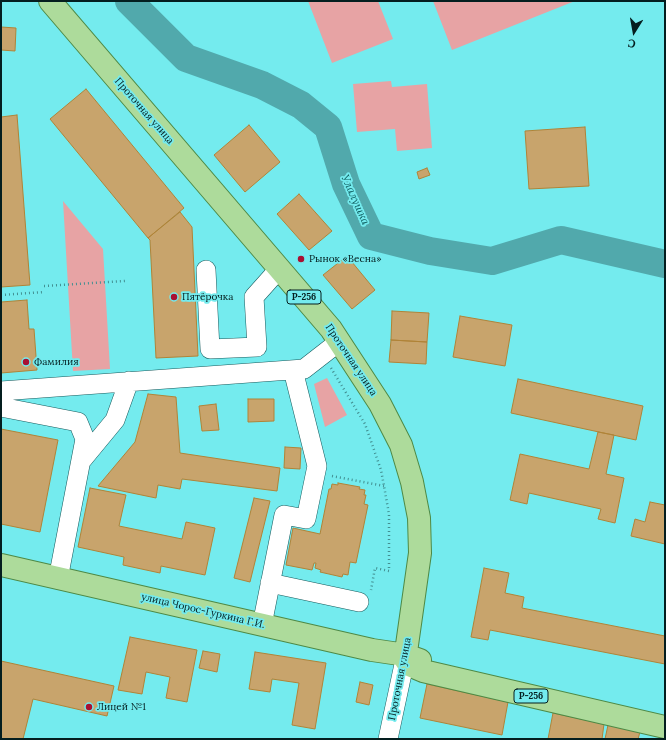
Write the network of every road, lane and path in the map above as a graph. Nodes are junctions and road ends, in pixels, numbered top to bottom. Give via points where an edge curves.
1 (50, 1) edge
2 (279, 269) junction
3 (206, 270) dead end
4 (124, 281) dead end
5 (44, 286) dead end
6 (44, 292) dead end
7 (1, 295) edge
8 (340, 341) junction
9 (321, 356) junction
10 (293, 370) junction
11 (129, 382) junction
12 (1, 391) edge
13 (1, 407) edge
14 (81, 461) junction
15 (316, 472) junction
16 (384, 486) junction
17 (1, 565) edge
18 (58, 579) junction
19 (270, 583) junction
20 (359, 602) joint
21 (262, 625) junction
22 (406, 655) junction
23 (665, 713) edge
24 (665, 727) edge
25 (388, 739) edge

1 - 2 main road, Проточная улица / Р-256
2 - 3 street via 254,297 257,347 210,350
2 - 8 main road, Проточная улица / Р-256
4 - 5 path
6 - 7 path
8 - 9 street
8 - 22 main road, Проточная улица / Р-256 via 380,404 401,445 412,482 419,518 420,553
9 - 10 street via 304,369
9 - 16 path via 365,424
10 - 11 street
10 - 15 street via 317,466
11 - 12 street
11 - 14 street via 115,420
13 - 14 street via 78,422 85,439
14 - 18 street
15 - 16 path
15 - 19 street via 306,519 284,515
16 - 20 path via 389,514 389,571 375,568 368,603
17 - 18 main road, улица Чорос-Гуркина Г.И.
18 - 21 main road, улица Чорос-Гуркина Г.И.
19 - 20 street
19 - 21 street
21 - 22 main road, улица Чорос-Гуркина Г.И. via 372,650
22 - 23 main road, улица Чорос-Гуркина Г.И. / Р-256
22 - 24 main road, Р-256 via 409,665 423,671
22 - 25 street, Проточная улица

